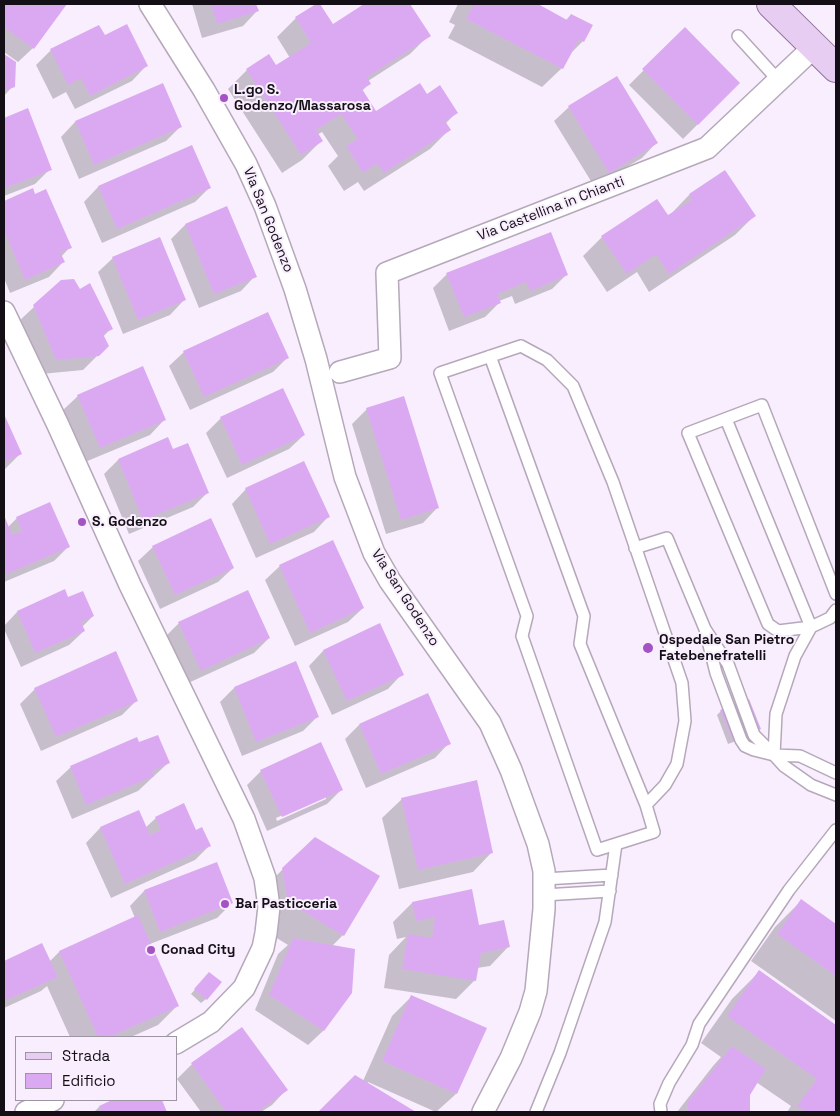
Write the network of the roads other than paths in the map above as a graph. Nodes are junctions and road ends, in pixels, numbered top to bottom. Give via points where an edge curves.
1 (150, 4) edge
2 (772, 4) edge
3 (738, 36) dead end
4 (814, 47) junction
5 (836, 68) edge
6 (778, 80) junction
7 (4, 312) edge
8 (490, 356) junction
9 (340, 372) dead end
10 (726, 419) junction
11 (635, 548) junction
12 (836, 594) edge
13 (836, 610) edge
14 (811, 627) junction
15 (774, 755) junction
16 (836, 773) edge
17 (836, 795) edge
18 (646, 805) junction
19 (836, 830) edge
20 (616, 844) junction
21 (612, 875) junction
22 (544, 887) junction
23 (610, 891) junction
24 (178, 1042) edge
25 (51, 1101) edge
26 (26, 1112) edge
27 (483, 1112) edge
28 (536, 1112) edge
29 (661, 1112) edge

1 - 22 street, Via San Godenzo via 253,177 297,294 322,378 340,459 369,540 390,581 490,723 536,835
2 - 4 main road
3 - 6 lane
4 - 5 main road
4 - 6 street, Via Castellina in Chianti
6 - 9 street, Via Castellina in Chianti via 707,148 386,273 390,358
7 - 24 street via 244,819 266,878 266,934 251,976 238,996 211,1022
8 - 11 lane via 521,346 547,360 574,386 613,482
8 - 18 lane via 584,616 580,644
8 - 20 lane via 440,373 527,616 522,636 597,850
10 - 12 lane via 762,405
10 - 14 lane
10 - 14 lane via 688,433 768,624 778,631
11 - 15 lane via 667,538 706,628 716,673 741,740 745,746
11 - 18 lane via 682,683 685,720 677,764 665,785
13 - 14 lane via 830,618
14 - 15 lane via 795,656 776,714
15 - 16 lane via 800,756
15 - 17 lane via 811,785
18 - 20 lane via 654,832
19 - 29 lane via 789,890 699,1024 692,1045 669,1083 660,1104
20 - 21 lane
21 - 22 lane
21 - 23 lane
22 - 23 lane
22 - 27 street, Via San Godenzo via 539,972 533,1002 509,1064
23 - 28 lane via 606,922
25 - 26 street

